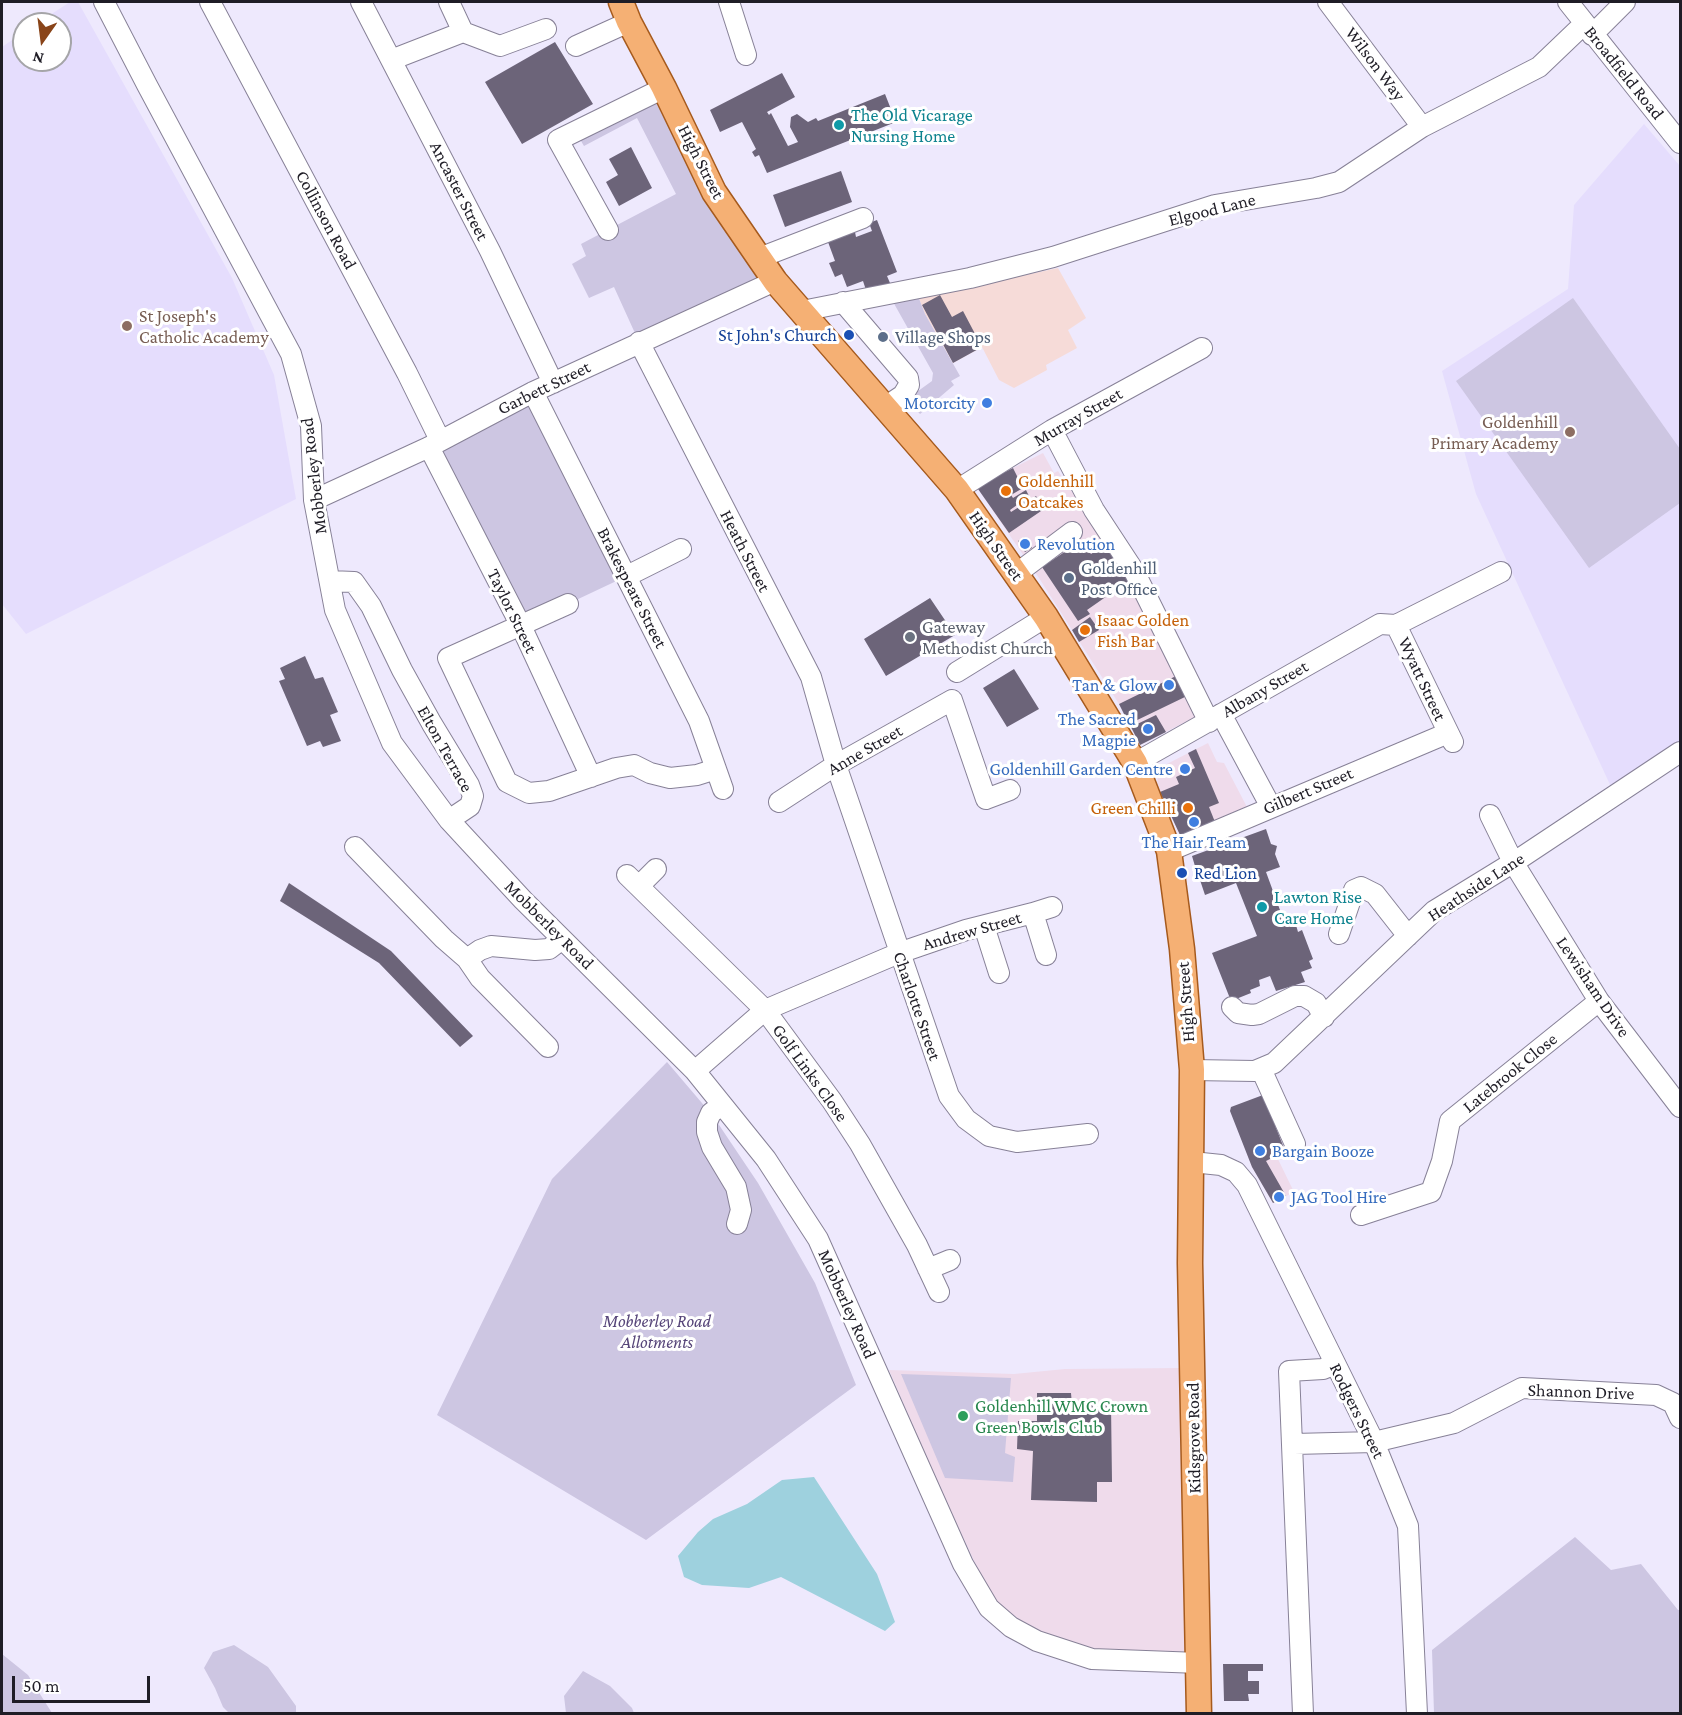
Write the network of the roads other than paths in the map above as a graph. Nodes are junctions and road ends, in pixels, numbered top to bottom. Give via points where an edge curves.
1 (104, 2) edge
2 (210, 2) edge
3 (361, 2) edge
4 (449, 2) edge
5 (729, 2) edge
6 (1328, 2) edge
7 (1568, 2) edge
8 (1625, 2) edge
9 (625, 12) edge
10 (546, 29) dead end
11 (1588, 29) junction
12 (463, 32) junction
13 (576, 45) dead end
14 (746, 55) dead end
15 (391, 60) junction
16 (664, 88) junction
17 (1422, 127) junction
18 (1680, 143) edge
19 (862, 218) dead end
20 (608, 230) dead end
21 (759, 258) junction
22 (775, 281) junction
23 (843, 302) junction
24 (802, 311) junction
25 (639, 342) junction
26 (1202, 348) dead end
27 (553, 383) junction
28 (533, 392) junction
29 (885, 407) junction
30 (1052, 430) junction
31 (434, 444) junction
32 (957, 490) junction
33 (314, 500) junction
34 (1072, 532) dead end
35 (681, 549) dead end
36 (1502, 572) dead end
37 (1016, 574) junction
38 (627, 576) junction
39 (330, 581) junction
40 (568, 604) dead end
41 (1046, 617) junction
42 (1396, 625) junction
43 (521, 626) junction
44 (957, 672) dead end
45 (1215, 718) junction
46 (1450, 738) joint
47 (1680, 752) edge
48 (1135, 763) junction
49 (836, 765) junction
50 (716, 769) junction
51 (591, 777) junction
52 (723, 789) dead end
53 (1010, 790) dead end
54 (779, 802) dead end
55 (1270, 807) junction
56 (1490, 815) dead end
57 (449, 820) junction
58 (355, 847) dead end
59 (1169, 851) junction
60 (1513, 862) junction
61 (657, 868) dead end
62 (1053, 907) dead end
63 (1033, 913) junction
64 (984, 926) junction
65 (1338, 934) dead end
66 (1407, 936) junction
67 (562, 939) junction
68 (899, 953) junction
69 (1046, 956) dead end
70 (467, 959) junction
71 (999, 973) dead end
72 (1599, 1001) junction
73 (1232, 1007) dead end
74 (765, 1010) junction
75 (1324, 1017) junction
76 (548, 1047) dead end
77 (1261, 1069) junction
78 (1192, 1070) junction
79 (694, 1071) junction
80 (722, 1105) junction
81 (1680, 1107) edge
82 (1089, 1134) dead end
83 (1295, 1144) dead end
84 (1192, 1162) junction
85 (1361, 1215) dead end
86 (737, 1224) dead end
87 (950, 1260) dead end
88 (928, 1269) junction
89 (939, 1292) dead end
90 (1335, 1364) junction
91 (1680, 1418) edge
92 (1374, 1442) junction
93 (1294, 1444) junction
94 (1199, 1663) junction
95 (1199, 1713) edge
96 (1303, 1713) edge
97 (1417, 1713) edge

1 - 33 street, Mobberley Road via 291,354 311,426
2 - 31 street, Collinson Road via 396,352
3 - 15 street, Ancaster Street
4 - 12 street
5 - 14 street
6 - 17 street, Wilson Way
7 - 11 street, Broadfield Road
8 - 11 street, Elgood Lane
9 - 13 street
9 - 16 main road, High Street
10 - 12 street via 500,46
11 - 17 street, Elgood Lane via 1539,67
11 - 18 street, Broadfield Road
12 - 15 street
15 - 27 street, Ancaster Street
16 - 20 street via 575,141 558,140
16 - 21 main road, High Street via 714,192
17 - 23 street, Elgood Lane via 1339,182 1215,205 1053,257 970,278
19 - 21 street
21 - 22 main road, High Street
22 - 24 main road, High Street
22 - 25 street, Garbett Street
23 - 24 street, Elgood Lane
23 - 29 street via 908,378 903,395
24 - 29 main road, High Street
25 - 27 street, Garbett Street
25 - 49 street, Heath Street via 811,677
26 - 30 street, Murray Street
27 - 28 street, Garbett Street
28 - 31 street, Garbett Street
28 - 38 street, Brakespeare Street
29 - 32 main road, High Street
30 - 32 street, Murray Street
30 - 45 street
31 - 33 street, Garbett Street
31 - 43 street, Taylor Street
32 - 37 main road, High Street
33 - 39 street, Mobberley Road
34 - 37 street
35 - 38 street
36 - 42 street, Albany Street
37 - 41 main road, High Street
38 - 50 street, Brakespeare Street via 699,721
39 - 57 street, Mobberley Road via 335,610 392,743
39 - 57 street, Elton Terrace via 354,582 371,606 402,670 469,785 473,796 470,806
40 - 43 street
41 - 44 street
41 - 48 main road, High Street
42 - 45 street, Albany Street via 1380,624
42 - 46 street, Wyatt Street
43 - 51 street, Taylor Street
43 - 51 street via 448,658 507,782 529,793 549,791
45 - 48 street, Albany Street
45 - 55 street
46 - 55 street, Gilbert Street
47 - 60 street, Heathside Lane
48 - 59 main road, High Street
49 - 53 street, Anne Street via 881,734 952,700 986,799
49 - 54 street, Anne Street
49 - 68 street, Charlotte Street
50 - 51 street via 670,778 634,765
50 - 52 street, Brakespeare Street
55 - 59 street, Gilbert Street
56 - 60 street, Lewisham Drive
57 - 67 street, Mobberley Road
58 - 70 street
59 - 78 main road, High Street
60 - 66 street, Heathside Lane via 1434,911
60 - 72 street, Lewisham Drive
61 - 74 street, Golf Links Close via 633,881
62 - 63 street, Andrew Street
63 - 64 street, Andrew Street
63 - 69 street, Andrew Street
64 - 68 street, Andrew Street
64 - 71 street
65 - 66 street via 1354,890 1361,887 1376,894
66 - 75 street, Heathside Lane
67 - 70 street via 549,949 491,946
67 - 79 street, Mobberley Road
68 - 74 street, Andrew Street
68 - 82 street, Charlotte Street via 949,1096 966,1119 989,1136 1017,1142
70 - 76 street via 480,978
72 - 81 street, Lewisham Drive
72 - 85 street, Latebrook Close via 1450,1121 1434,1198
73 - 75 street via 1238,1013 1259,1014 1295,996 1304,996 1316,1003
74 - 79 street, Andrew Street
74 - 88 street, Golf Links Close via 861,1144
75 - 77 street, Heathside Lane via 1274,1063
77 - 78 street
77 - 83 street
78 - 84 main road, High Street
79 - 80 street, Mobberley Road
80 - 86 street via 711,1113 707,1132 736,1187 741,1210
80 - 94 street, Mobberley Road via 766,1159 818,1239 963,1564 989,1608 1011,1627 1037,1641 1092,1659
84 - 90 street, Rodgers Street via 1221,1165 1236,1172 1247,1185
84 - 94 main road, Kidsgrove Road via 1190,1263
87 - 88 street
88 - 89 street, Golf Links Close
90 - 92 street, Rodgers Street
90 - 93 street via 1323,1369 1289,1371
91 - 92 street, Shannon Drive via 1673,1403 1656,1395 1522,1388 1454,1424
92 - 93 street, Shannon Drive
92 - 97 street, Rodgers Street via 1408,1526
93 - 96 street
94 - 95 main road, Kidsgrove Road

